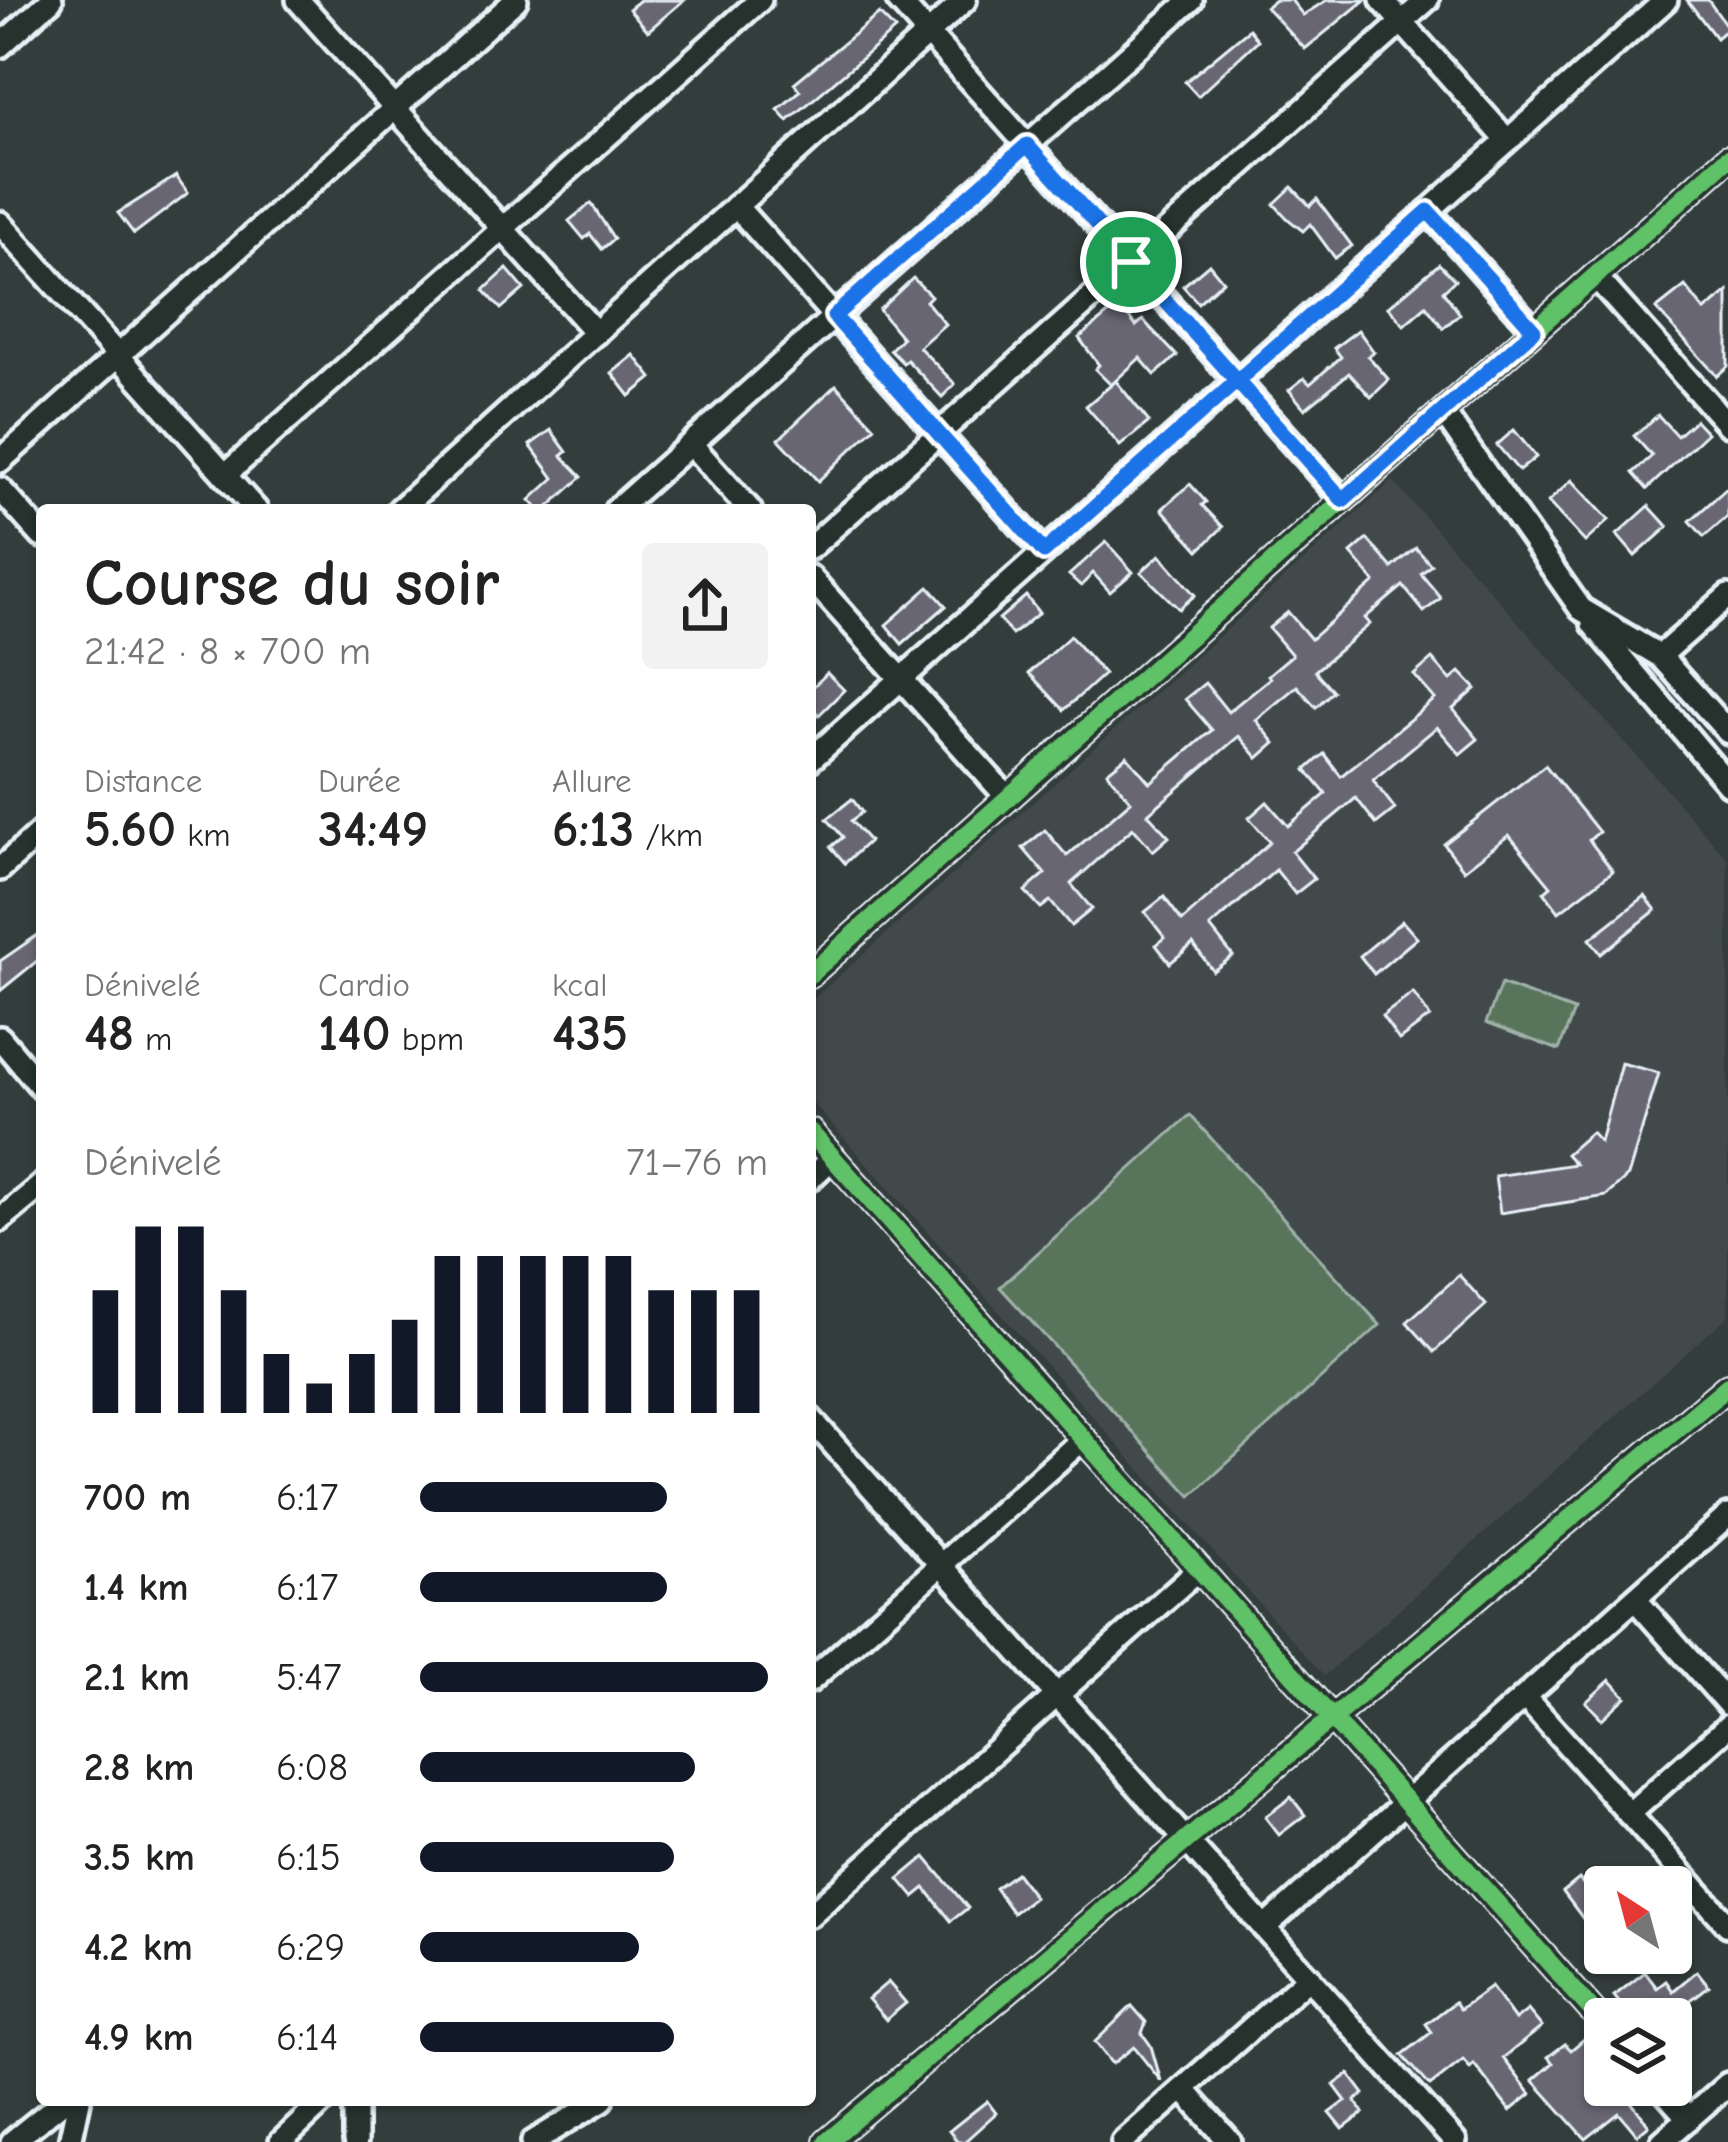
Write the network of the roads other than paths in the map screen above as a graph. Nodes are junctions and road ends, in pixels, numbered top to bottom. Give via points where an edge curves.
1 (51, 0) edge
2 (298, 0) edge
3 (516, 0) edge
4 (760, 0) edge
5 (898, 0) edge
6 (965, 0) edge
7 (1191, 0) edge
8 (1382, 0) edge
9 (1427, 0) edge
10 (1666, 0) edge
11 (1402, 22) junction
12 (928, 33) junction
13 (0, 46) edge
14 (394, 108) junction
15 (1508, 140) junction
16 (1027, 145) junction
17 (1728, 158) edge
18 (736, 206) junction
19 (1428, 211) junction
20 (0, 223) edge
21 (502, 229) junction
22 (1131, 262) junction
23 (1595, 276) junction
24 (834, 316) junction
25 (1534, 330) junction
26 (596, 333) junction
27 (117, 354) junction
28 (1237, 381) junction
29 (1443, 412) junction
30 (1728, 425) edge
31 (939, 434) junction
32 (691, 444) junction
33 (0, 461) edge
34 (225, 475) junction
35 (0, 488) edge
36 (1343, 500) junction
37 (251, 504) edge
38 (406, 504) edge
39 (623, 504) edge
40 (745, 504) edge
41 (36, 529) edge
42 (816, 543) edge
43 (1044, 552) junction
44 (816, 585) edge
45 (1728, 596) edge
46 (1581, 609) junction
47 (1660, 656) junction
48 (901, 679) junction
49 (1728, 732) edge
50 (816, 755) edge
51 (1728, 784) edge
52 (1008, 799) junction
53 (36, 836) edge
54 (0, 869) edge
55 (816, 969) edge
56 (0, 1038) edge
57 (36, 1081) edge
58 (816, 1139) edge
59 (833, 1157) junction
60 (816, 1173) edge
61 (36, 1190) edge
62 (0, 1220) edge
63 (1728, 1387) edge
64 (816, 1431) edge
65 (1083, 1439) junction
66 (1728, 1516) edge
67 (943, 1567) junction
68 (1199, 1568) junction
69 (1634, 1599) junction
70 (816, 1676) edge
71 (1057, 1695) junction
72 (1525, 1696) junction
73 (1728, 1704) edge
74 (1333, 1718) junction
75 (1728, 1726) edge
76 (1407, 1802) junction
77 (1629, 1814) junction
78 (1187, 1840) junction
79 (816, 1910) edge
80 (1728, 1925) edge
81 (1264, 1928) junction
82 (1309, 1978) junction
83 (1584, 2000) edge
84 (1728, 2084) edge
85 (1183, 2089) junction
86 (57, 2106) edge
87 (79, 2106) edge
88 (319, 2106) edge
89 (355, 2106) edge
90 (592, 2106) edge
91 (1678, 2106) edge
92 (1689, 2119) junction
93 (1446, 2139) edge
94 (12, 2142) edge
95 (70, 2142) edge
96 (281, 2142) edge
97 (355, 2142) edge
98 (533, 2142) edge
99 (827, 2142) edge
100 (1123, 2142) edge
101 (1230, 2142) edge
102 (1662, 2142) edge

1 - 13 street
2 - 14 street
3 - 14 street
4 - 21 street
5 - 12 street
6 - 12 street
7 - 16 street
8 - 11 street
9 - 11 street
10 - 15 street
11 - 15 street
11 - 22 street
12 - 16 street
12 - 18 street
14 - 21 street
14 - 27 street
15 - 19 street
16 - 22 street
16 - 24 street
17 - 23 street
18 - 24 street
18 - 26 street
19 - 25 street
19 - 28 street
20 - 27 street
21 - 26 street
21 - 34 street
22 - 28 street
22 - 31 street
23 - 25 street
23 - 30 street
24 - 31 street
24 - 32 street
25 - 29 street
26 - 38 street
27 - 33 street
27 - 34 street
28 - 36 street
28 - 43 street
29 - 36 street
29 - 46 street
31 - 42 street
31 - 43 street
32 - 39 street
32 - 40 street
34 - 37 street
35 - 41 street
36 - 52 street
43 - 48 street
44 - 48 street
45 - 47 street
46 - 47 street
46 - 51 street
47 - 49 street
48 - 50 street
48 - 52 street
52 - 55 street
53 - 54 street
56 - 57 street
58 - 59 street
59 - 60 street
59 - 65 street
61 - 62 street
63 - 74 street
64 - 67 street
65 - 67 street
65 - 68 street
66 - 69 street
67 - 70 street
67 - 71 street
68 - 71 street
68 - 74 street
69 - 72 street
69 - 73 street
71 - 78 street
71 - 79 street
72 - 76 street
72 - 77 street
74 - 76 street
74 - 78 street
75 - 77 street
76 - 81 street
76 - 83 street
77 - 80 street
78 - 81 street
78 - 99 street
81 - 82 street
82 - 85 street
82 - 93 street
84 - 92 street
85 - 100 street
85 - 101 street
86 - 94 street
87 - 95 street
88 - 96 street
89 - 97 street
90 - 98 street
91 - 92 street
92 - 102 street

